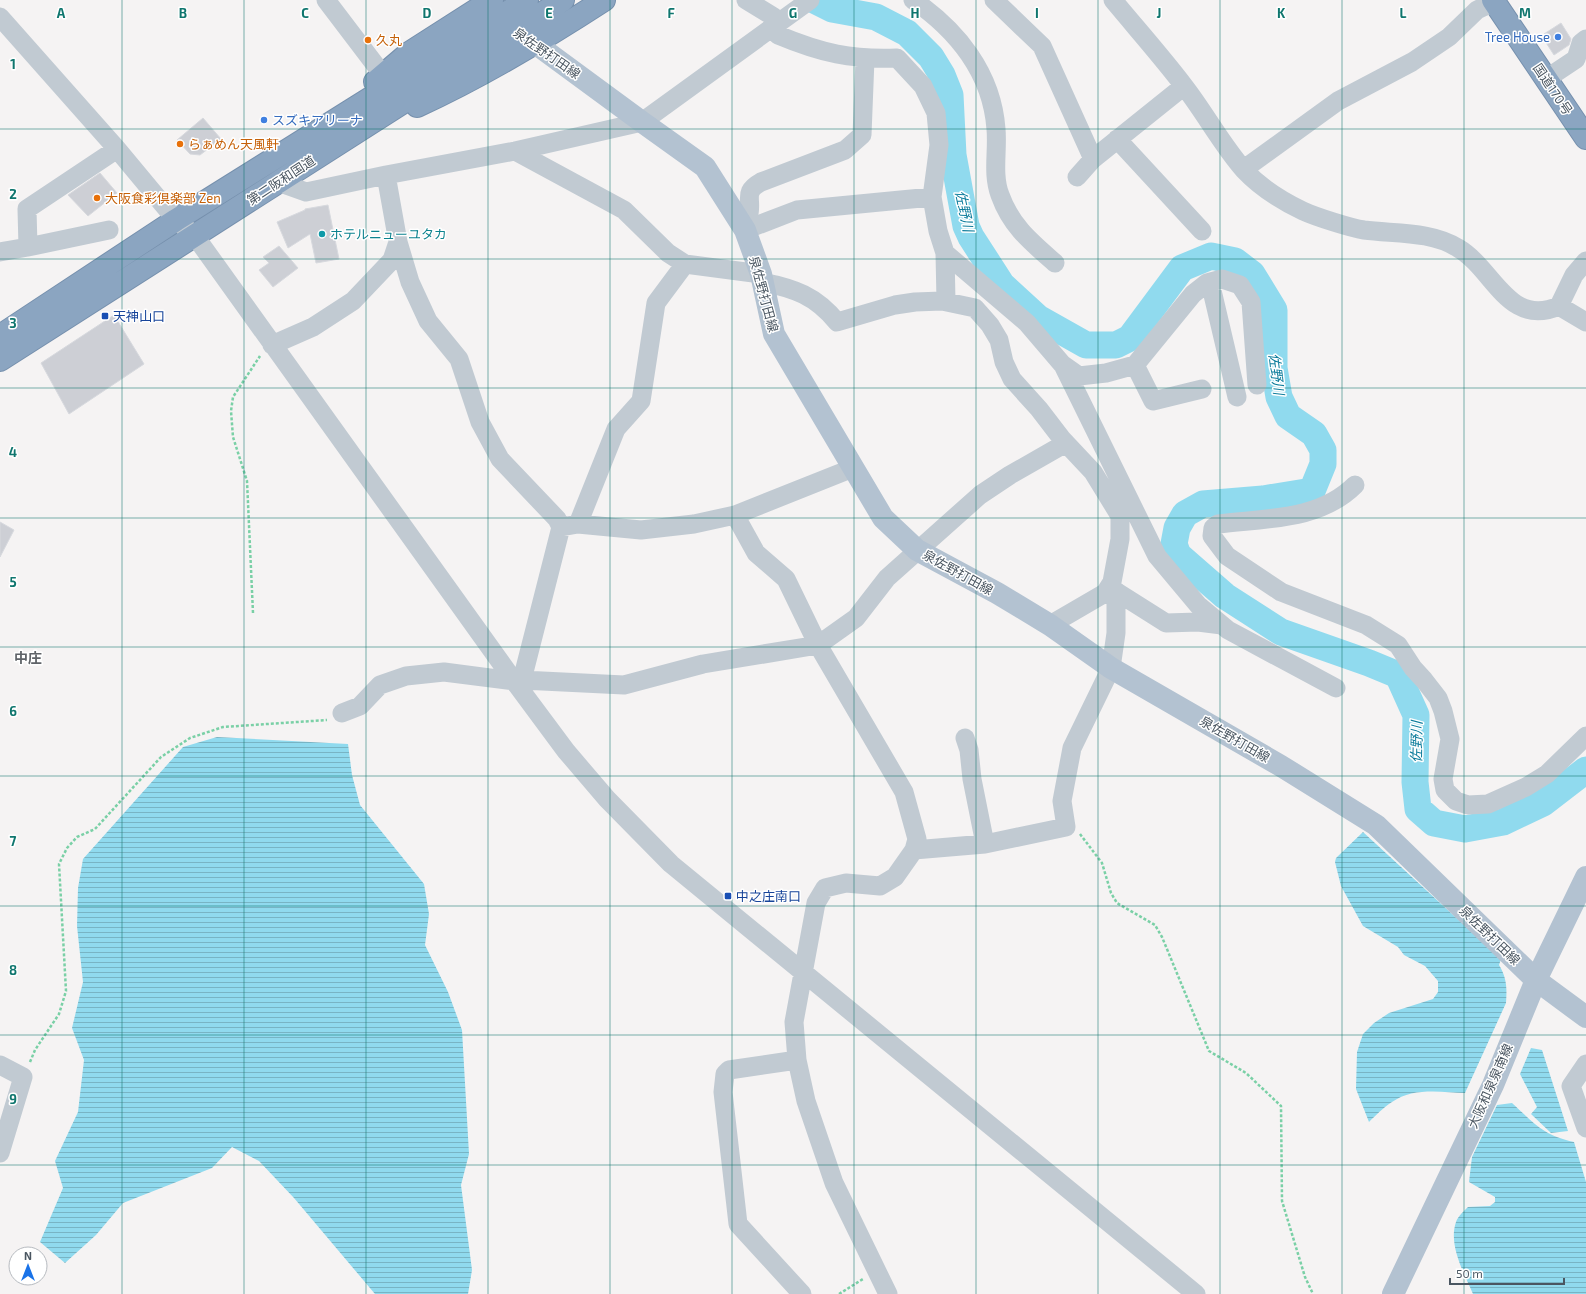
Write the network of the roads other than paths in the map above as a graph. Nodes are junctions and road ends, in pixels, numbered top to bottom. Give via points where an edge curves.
1 (326, 0) edge
2 (527, 0) edge
3 (563, 0) edge
4 (604, 0) edge
5 (746, 0) edge
6 (810, 0) edge
7 (913, 0) edge
8 (994, 0) edge
9 (1113, 0) edge
10 (1494, 1) edge
11 (486, 6) edge
12 (0, 16) edge
13 (781, 21) junction
14 (516, 30) junction
15 (1586, 39) edge
16 (537, 44) junction
17 (865, 59) junction
18 (383, 75) junction
19 (1546, 79) junction
20 (1184, 86) junction
21 (642, 122) junction
22 (316, 132) junction
23 (1586, 138) edge
24 (1117, 139) junction
25 (342, 141) junction
26 (117, 148) junction
27 (515, 151) junction
28 (1093, 159) junction
29 (1244, 169) junction
30 (386, 175) junction
31 (1077, 177) dead end
32 (278, 182) junction
33 (932, 197) junction
34 (176, 220) junction
35 (109, 230) dead end
36 (745, 230) junction
37 (1202, 231) dead end
38 (195, 236) junction
39 (398, 242) junction
40 (28, 247) junction
41 (0, 252) edge
42 (944, 253) junction
43 (1586, 261) edge
44 (1055, 263) dead end
45 (685, 264) junction
46 (761, 278) junction
47 (1210, 282) junction
48 (946, 301) junction
49 (1559, 306) junction
50 (1586, 322) edge
51 (0, 336) edge
52 (271, 344) junction
53 (1254, 350) junction
54 (1227, 357) junction
55 (0, 360) edge
56 (1062, 364) junction
57 (1135, 365) junction
58 (1257, 385) dead end
59 (1202, 389) dead end
60 (1237, 397) dead end
61 (1066, 443) junction
62 (853, 468) junction
63 (1355, 485) dead end
64 (735, 515) junction
65 (1128, 515) junction
66 (569, 525) junction
67 (917, 550) junction
68 (1112, 589) junction
69 (1050, 625) junction
70 (1222, 625) junction
71 (818, 645) junction
72 (1111, 668) junction
73 (518, 682) junction
74 (1336, 688) dead end
75 (342, 713) road end
76 (1586, 736) edge
77 (965, 738) dead end
78 (985, 844) junction
79 (914, 850) junction
80 (1586, 877) edge
81 (802, 970) junction
82 (1536, 980) junction
83 (1586, 1017) edge
84 (797, 1060) junction
85 (1586, 1064) edge
86 (0, 1065) edge
87 (1586, 1128) edge
88 (0, 1153) edge
89 (802, 1294) edge
90 (888, 1294) edge
91 (1196, 1294) edge
92 (1392, 1294) edge

1 - 18 street
2 - 11 highway, 第二阪和国道
3 - 14 highway, 第二阪和国道
4 - 16 highway
5 - 13 street
6 - 13 street
7 - 44 street via 948,28 977,64 986,87 996,128 996,178 1000,195 1016,226
8 - 28 street via 1042,46
9 - 20 street
10 - 19 highway, 国道170号
10 - 29 street via 1477,10 1449,37 1412,62 1338,101
11 - 14 main road, 泉佐野打田線
11 - 18 highway via 409,53
11 - 22 highway, 第二阪和国道
12 - 26 street
13 - 17 street via 778,36 836,55
13 - 21 street
14 - 16 main road, 泉佐野打田線
14 - 25 highway, 第二阪和国道
15 - 19 street via 1580,43 1576,59
16 - 21 main road, 泉佐野打田線
16 - 25 highway via 445,94
17 - 33 street via 898,58 923,86 936,112 939,145
17 - 36 street via 862,135 845,150 752,187
18 - 22 highway
19 - 23 highway, 国道170号
20 - 24 street
20 - 29 street
21 - 27 street
21 - 36 main road, 泉佐野打田線 via 705,166
22 - 34 highway, 第二阪和国道
24 - 28 street
24 - 37 street
25 - 32 highway, 第二阪和国道
26 - 34 street
26 - 40 street via 27,209
27 - 30 street
27 - 45 street via 624,210 668,253
28 - 31 street
29 - 49 street via 1262,186 1304,212 1362,229 1435,238 1458,248 1476,262 1512,303 1528,310 1548,310
30 - 32 street via 306,192
30 - 39 street
32 - 38 highway, 第二阪和国道
33 - 36 street via 797,210
33 - 42 street
34 - 38 street
34 - 51 highway, 第二阪和国道
35 - 40 street
36 - 46 main road, 泉佐野打田線
38 - 52 street
38 - 55 highway, 第二阪和国道
39 - 52 street via 392,260 353,301 312,327
39 - 66 street via 410,282 428,321 459,359 480,422 500,459 557,519
40 - 41 street
42 - 48 street
42 - 56 street via 1027,323
43 - 49 street via 1574,275
45 - 46 street
45 - 66 street via 656,303 641,401 616,429
46 - 48 street via 815,299 837,322 895,305
46 - 62 main road, 泉佐野打田線 via 774,334
47 - 53 street via 1222,279 1240,285 1251,302
47 - 54 street
47 - 57 street via 1193,294
48 - 61 street via 975,308 990,325 999,340 1004,362 1012,379
49 - 50 street
52 - 73 street
53 - 54 street
53 - 58 street
54 - 60 street
56 - 57 street via 1079,376 1106,373
56 - 65 street
57 - 59 street via 1153,401
61 - 65 street
61 - 67 street via 1010,475 980,496
62 - 64 street
62 - 67 main road, 泉佐野打田線 via 883,518
63 - 76 street via 1344,496 1322,509 1299,515 1218,524 1213,528 1212,536 1227,556 1281,592 1366,626 1398,645 1412,668 1438,698 1443,711 1450,739 1443,779 1445,790 1456,801 1468,805 1488,804 1526,787 1546,774
64 - 66 street via 694,524 641,530
64 - 71 street via 756,554 786,579
65 - 68 street via 1120,539
65 - 70 street via 1157,556 1198,605
66 - 73 street
67 - 69 main road, 泉佐野打田線
67 - 71 street via 887,578 856,618
68 - 69 street
68 - 70 street via 1166,623 1198,622
68 - 72 street via 1116,633
69 - 72 main road, 泉佐野打田線
70 - 74 street
71 - 73 street via 703,664 624,685
71 - 79 street via 904,792 917,839
72 - 78 street via 1072,748 1062,801 1066,827
72 - 82 main road, 泉佐野打田線 via 1281,766 1376,825
73 - 75 street via 444,672 406,676 380,685 360,706
73 - 81 street via 566,751 607,799 666,858
77 - 78 street
78 - 79 street
79 - 81 street via 895,877 880,886 846,883 825,888 816,904
80 - 82 main road, 大阪和泉泉南線
81 - 84 street via 794,1022
81 - 91 street
82 - 83 main road, 泉佐野打田線
82 - 92 main road, 大阪和泉泉南線 via 1492,1085
84 - 89 street via 730,1070 726,1074 723,1092 738,1224
84 - 90 street via 806,1101 834,1183
85 - 87 street via 1571,1086
86 - 88 street via 23,1077

